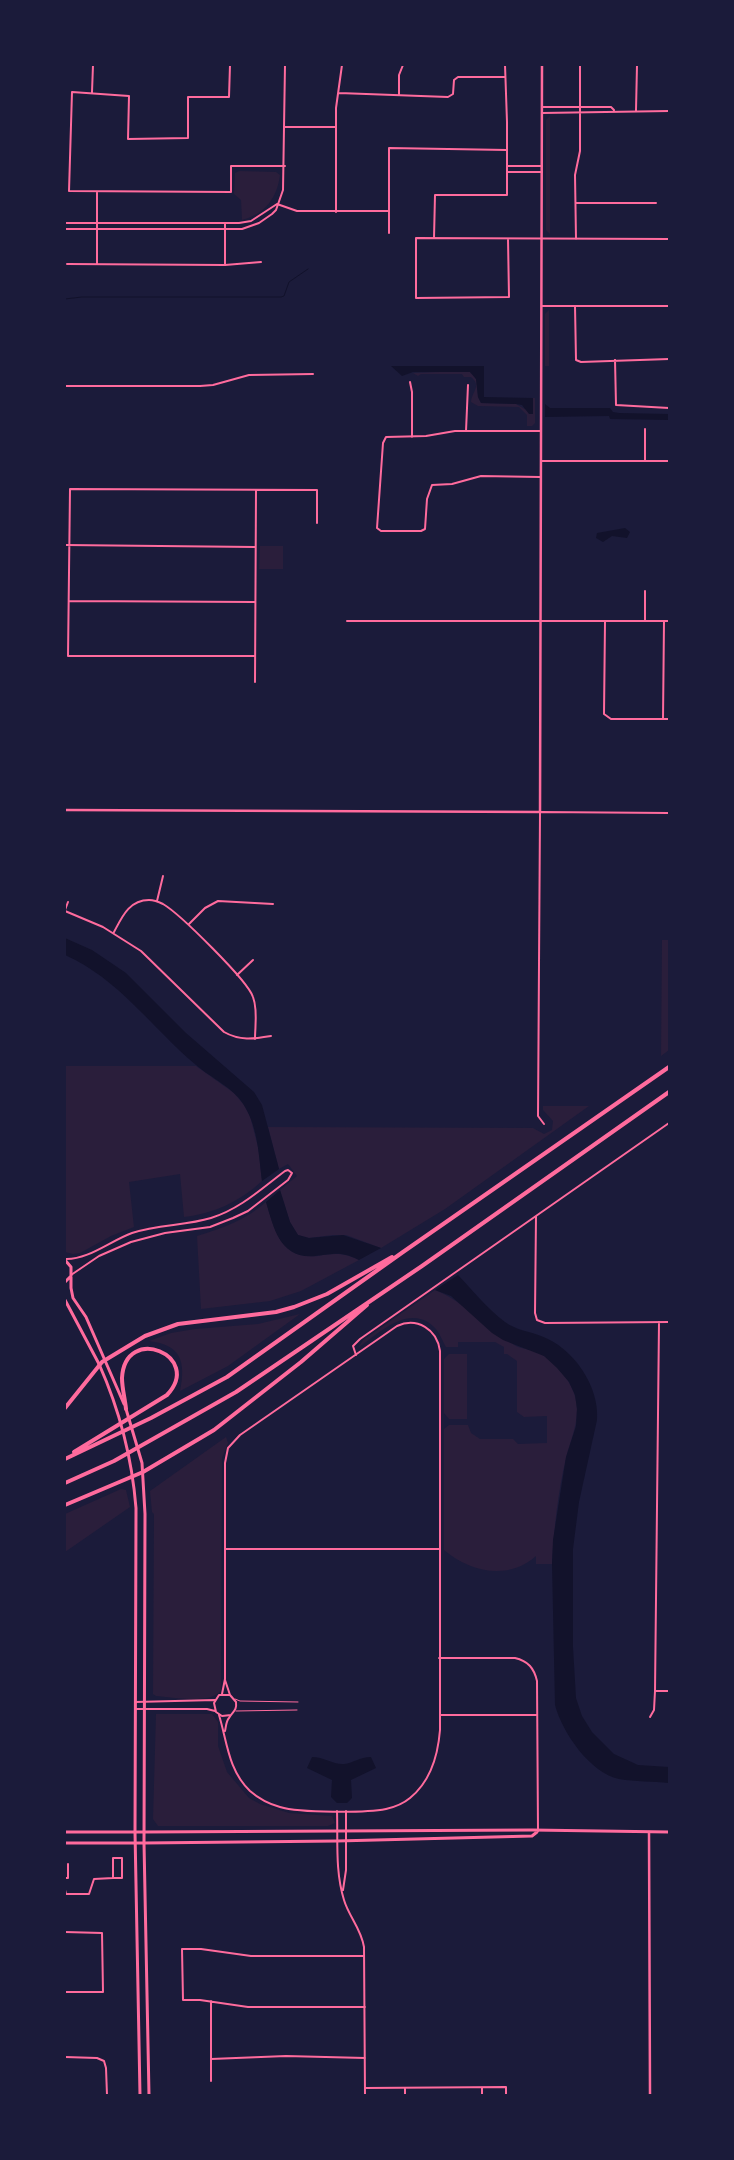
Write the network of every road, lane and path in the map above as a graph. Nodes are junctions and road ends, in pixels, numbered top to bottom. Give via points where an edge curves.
1 (93, 65) edge
2 (230, 65) edge
3 (285, 65) edge
4 (342, 65) edge
5 (403, 65) edge
6 (505, 65) edge
7 (542, 65) edge
8 (580, 65) edge
9 (637, 65) edge
10 (505, 77) junction
11 (92, 92) junction
12 (339, 93) junction
13 (399, 95) junction
14 (542, 107) junction
15 (580, 107) junction
16 (614, 110) junction
17 (636, 110) junction
18 (669, 111) edge
19 (542, 113) junction
20 (580, 113) junction
21 (284, 127) junction
22 (336, 127) junction
23 (507, 150) junction
24 (285, 166) junction
25 (507, 166) junction
26 (542, 166) junction
27 (507, 172) junction
28 (542, 172) junction
29 (97, 192) junction
30 (576, 202) junction
31 (656, 203) dead end
32 (277, 204) junction
33 (389, 211) junction
34 (336, 212) junction
35 (65, 223) edge
36 (97, 224) junction
37 (225, 224) junction
38 (65, 229) edge
39 (97, 229) junction
40 (225, 229) junction
41 (388, 233) dead end
42 (434, 238) junction
43 (508, 239) junction
44 (542, 239) junction
45 (576, 239) junction
46 (669, 239) edge
47 (261, 262) dead end
48 (67, 264) dead end
49 (98, 264) junction
50 (225, 265) junction
51 (542, 306) junction
52 (575, 306) junction
53 (669, 306) edge
54 (669, 359) edge
55 (615, 360) junction
56 (314, 374) dead end
57 (410, 382) dead end
58 (468, 385) dead end
59 (65, 386) edge
60 (669, 408) edge
61 (645, 429) dead end
62 (466, 431) junction
63 (540, 431) junction
64 (412, 437) junction
65 (540, 461) junction
66 (645, 461) junction
67 (669, 461) edge
68 (540, 477) junction
69 (256, 490) junction
70 (317, 523) dead end
71 (65, 547) edge
72 (69, 547) junction
73 (255, 547) junction
74 (645, 591) dead end
75 (68, 601) junction
76 (255, 602) junction
77 (347, 621) dead end
78 (539, 621) junction
79 (605, 621) junction
80 (645, 621) junction
81 (669, 621) edge
82 (664, 622) junction
83 (66, 629) edge
84 (66, 635) edge
85 (255, 656) junction
86 (255, 682) dead end
87 (663, 719) junction
88 (669, 719) edge
89 (65, 810) edge
90 (540, 812) junction
91 (669, 813) edge
92 (163, 876) dead end
93 (157, 901) junction
94 (68, 902) dead end
95 (273, 904) dead end
96 (65, 910) edge
97 (188, 925) junction
98 (114, 933) junction
99 (253, 960) dead end
100 (237, 975) junction
101 (271, 1036) dead end
102 (255, 1039) junction
103 (669, 1067) edge
104 (669, 1092) edge
105 (669, 1123) edge
106 (544, 1124) dead end
107 (536, 1216) junction
108 (403, 1252) junction
109 (65, 1259) edge
110 (71, 1275) junction
111 (65, 1282) edge
112 (376, 1297) junction
113 (65, 1300) edge
114 (659, 1322) junction
115 (669, 1322) edge
116 (356, 1355) junction
117 (106, 1359) junction
118 (99, 1364) junction
119 (65, 1408) edge
120 (126, 1409) junction
121 (65, 1458) edge
122 (143, 1472) junction
123 (133, 1476) junction
124 (65, 1482) edge
125 (65, 1505) edge
126 (225, 1549) junction
127 (440, 1550) junction
128 (439, 1658) junction
129 (225, 1679) junction
130 (655, 1691) junction
131 (669, 1691) edge
132 (222, 1694) junction
133 (230, 1695) junction
134 (235, 1699) junction
135 (215, 1700) junction
136 (135, 1702) junction
137 (145, 1702) junction
138 (298, 1702) dead end
139 (135, 1709) junction
140 (145, 1710) junction
141 (297, 1710) dead end
142 (216, 1711) junction
143 (235, 1711) junction
144 (219, 1715) junction
145 (231, 1715) junction
146 (440, 1715) junction
147 (537, 1715) junction
148 (650, 1717) dead end
149 (225, 1731) junction
150 (337, 1810) junction
151 (346, 1811) junction
152 (65, 1832) edge
153 (135, 1832) junction
154 (144, 1832) junction
155 (337, 1832) junction
156 (346, 1832) junction
157 (538, 1832) junction
158 (649, 1832) junction
159 (669, 1832) edge
160 (337, 1841) junction
161 (346, 1841) junction
162 (65, 1843) edge
163 (135, 1843) junction
164 (144, 1843) junction
165 (68, 1864) dead end
166 (65, 1878) edge
167 (113, 1878) junction
168 (65, 1890) edge
169 (342, 1892) junction
170 (65, 1932) edge
171 (364, 1956) junction
172 (65, 1992) edge
173 (210, 2001) junction
174 (364, 2007) junction
175 (65, 2057) edge
176 (364, 2058) junction
177 (211, 2059) junction
178 (211, 2081) dead end
179 (365, 2088) junction
180 (405, 2088) junction
181 (482, 2088) junction
182 (107, 2095) edge
183 (140, 2095) edge
184 (149, 2095) edge
185 (365, 2095) edge
186 (405, 2095) edge
187 (482, 2095) edge
188 (506, 2095) edge
189 (650, 2095) edge

1 - 11 street
2 - 11 street via 229,97 188,97 188,138 128,138 129,96
3 - 21 street
4 - 12 street
5 - 13 street
6 - 10 street
7 - 14 street
8 - 15 street
9 - 17 street
10 - 13 street via 458,77 454,80 451,96
10 - 23 street
11 - 29 street via 72,92 69,191
12 - 13 street
12 - 22 street
14 - 15 street
14 - 19 street
15 - 16 street
15 - 20 street
16 - 17 street
16 - 20 street via 610,113
17 - 18 street
19 - 20 street
19 - 26 street
20 - 30 street
21 - 22 street
21 - 24 street
22 - 34 street
23 - 25 street
23 - 33 street via 389,148
24 - 29 street via 231,166 231,192
24 - 32 street via 283,190
25 - 26 street
25 - 27 street
26 - 28 street
27 - 28 street
27 - 42 street via 507,195 435,195
28 - 44 street
29 - 36 street
30 - 31 street
30 - 45 street
32 - 34 street via 297,211
32 - 37 street via 252,221
32 - 40 street via 276,210 259,224
33 - 34 street
33 - 41 street
35 - 36 street
36 - 37 street
36 - 39 street
37 - 40 street
38 - 39 street
39 - 40 street
39 - 49 street
40 - 50 street
42 - 43 street
42 - 43 street via 416,238 416,298 509,297
43 - 44 street
44 - 45 street
44 - 51 street
45 - 46 street
47 - 50 street
48 - 49 street
49 - 50 street
51 - 52 street
51 - 63 street
52 - 53 street
52 - 55 street via 576,360
54 - 55 street
55 - 60 street via 616,404
56 - 59 street via 249,375 200,386
57 - 64 street
58 - 62 street
61 - 66 street
62 - 63 street
62 - 64 street
63 - 65 street
64 - 68 street via 384,440 378,490 378,530 425,529 427,499 432,485 452,484 481,476
65 - 66 street
65 - 68 street
66 - 67 street
68 - 78 street
69 - 70 street via 317,490
69 - 72 street via 70,489
69 - 73 street
71 - 72 street
72 - 73 street
72 - 75 street
73 - 76 street
74 - 80 street
75 - 76 street
75 - 83 street
76 - 85 street
77 - 78 street
78 - 79 street
78 - 90 street
79 - 80 street
79 - 87 street via 606,718
80 - 82 street
81 - 82 street
82 - 87 street
83 - 84 street
84 - 85 street via 68,656
85 - 86 street
87 - 88 street
89 - 90 street
90 - 91 street
90 - 106 street via 538,1116
92 - 93 street
93 - 97 street
93 - 98 street via 143,901 131,906
94 - 96 street
95 - 97 street via 218,901 205,908
96 - 98 street
97 - 100 street
98 - 102 street via 141,951 217,1027 240,1039
99 - 100 street
100 - 102 street via 247,984 253,997
101 - 102 street
103 - 108 highway
104 - 112 highway
105 - 107 street
107 - 114 street via 534,1313 537,1320 545,1323
107 - 116 street via 356,1342 353,1346
108 - 117 highway via 327,1294 294,1307 260,1315 178,1324 145,1336
108 - 121 highway via 227,1377 151,1418
109 - 110 main road via 71,1267
109 - 110 street via 80,1258 142,1230 195,1222 224,1213 246,1202 285,1171 292,1173 255,1206 233,1218 210,1227 131,1242 99,1256
110 - 111 main road
110 - 117 main road via 73,1298
112 - 122 highway via 301,1362 214,1430
112 - 124 highway via 236,1392 114,1461
113 - 118 main road
114 - 115 street
114 - 130 street
116 - 126 street via 240,1435 228,1448 225,1464
116 - 127 street via 405,1323 423,1325 436,1338 440,1349
117 - 118 highway
117 - 120 main road
118 - 119 highway
118 - 123 main road via 117,1409
120 - 121 highway via 122,1385 125,1365 134,1353 149,1348 169,1356 176,1381 167,1395
120 - 122 main road via 136,1436
122 - 123 highway
122 - 137 main road
123 - 125 highway
123 - 136 main road via 137,1528
126 - 127 street
126 - 129 street
127 - 128 street
128 - 146 street
128 - 147 street via 523,1660 535,1673
129 - 132 street
129 - 133 street
130 - 131 street
130 - 148 street via 654,1710
132 - 133 street
132 - 135 street
133 - 134 street
134 - 138 lane
134 - 143 street
135 - 137 street
135 - 142 street
136 - 137 street
136 - 139 main road
137 - 140 main road
139 - 140 street
139 - 153 main road
140 - 142 street
140 - 154 main road
141 - 143 lane
142 - 144 street
143 - 145 street
144 - 145 street
144 - 149 street
145 - 149 street
146 - 147 street
146 - 151 street via 437,1754 428,1777 418,1790 405,1801 386,1809
147 - 157 street
149 - 150 street via 232,1765 256,1796 291,1809
150 - 151 street
150 - 155 street
151 - 156 street
152 - 153 main road
153 - 154 main road
153 - 163 main road
154 - 155 main road
154 - 164 main road
155 - 156 main road
155 - 160 street
156 - 157 main road
156 - 161 street
157 - 158 main road
157 - 161 main road via 532,1836
158 - 159 main road
158 - 189 street
160 - 161 main road
160 - 164 main road
160 - 169 street via 337,1871
161 - 169 street
162 - 163 main road
163 - 164 main road
163 - 183 main road
164 - 184 main road
165 - 166 street via 68,1878
167 - 167 street via 122,1878 122,1858 112,1858
167 - 168 street via 94,1879 89,1894 66,1894
169 - 171 street via 362,1936
170 - 172 street via 102,1932 103,1992
171 - 173 street via 251,1956 182,1949 183,2000
171 - 174 street
173 - 174 street via 243,2007
173 - 177 street
174 - 176 street
175 - 182 street via 104,2061
176 - 177 street via 286,2056
176 - 179 street
177 - 178 street
179 - 180 street
179 - 185 street
180 - 181 street
180 - 186 street
181 - 187 street
181 - 188 street via 506,2087

